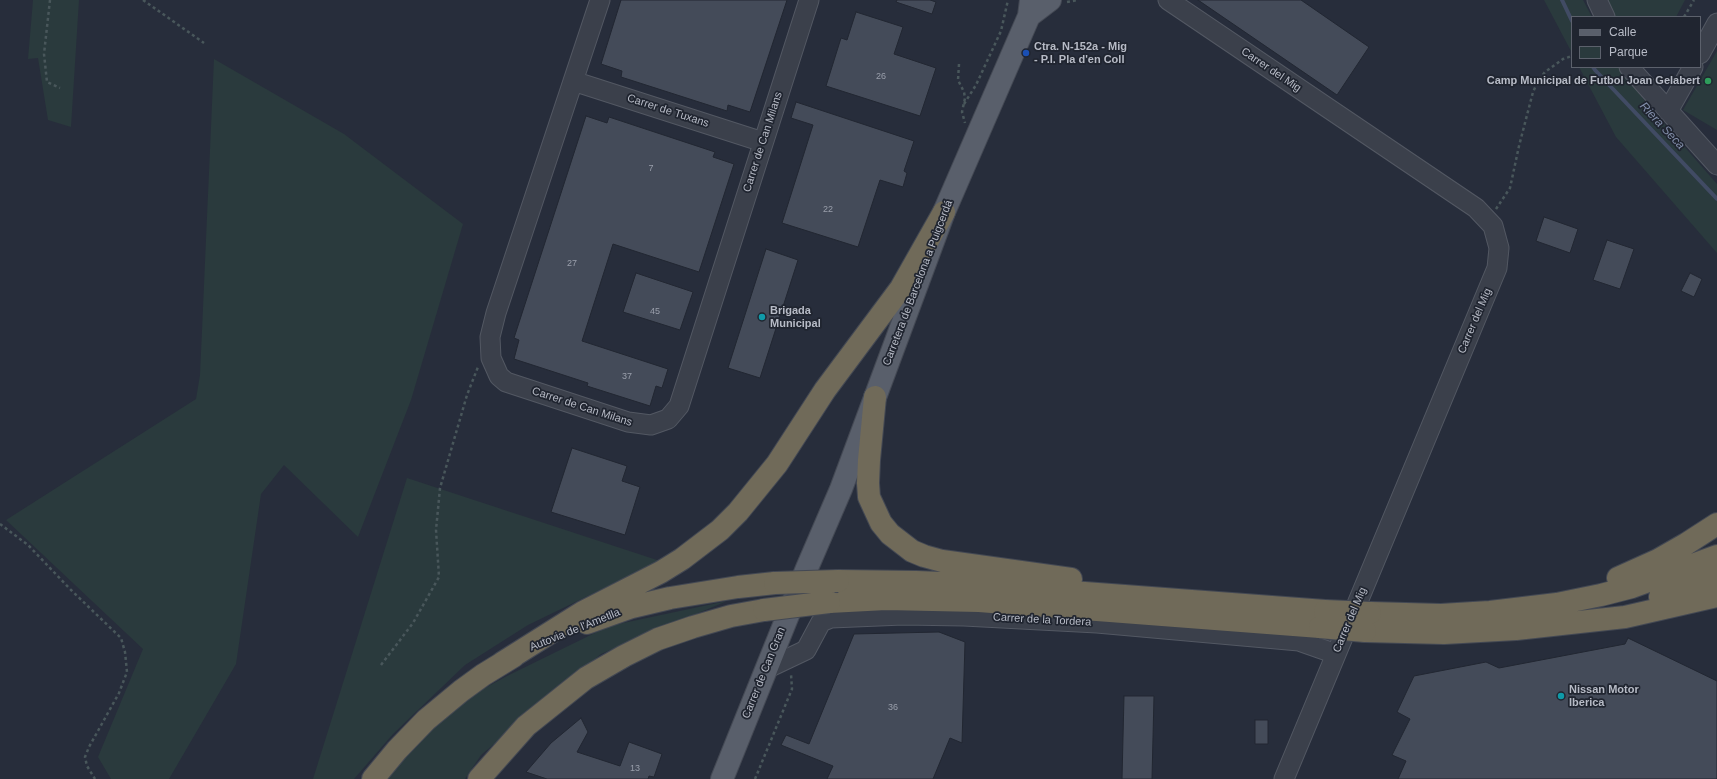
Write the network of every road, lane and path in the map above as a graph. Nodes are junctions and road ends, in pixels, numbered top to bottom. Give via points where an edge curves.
1 (50, 0) edge
2 (143, 0) edge
3 (600, 0) edge
4 (809, 0) edge
5 (1008, 0) edge
6 (1050, 0) edge
7 (1168, 0) edge
8 (1597, 0) edge
9 (1694, 0) edge
10 (1030, 8) edge
11 (1605, 16) edge
12 (1685, 16) edge
13 (1717, 23) edge
14 (204, 44) dead end
15 (1701, 52) edge
16 (1571, 56) edge
17 (959, 64) dead end
18 (1630, 68) edge
19 (1692, 68) edge
20 (573, 81) junction
21 (60, 88) dead end
22 (964, 104) junction
23 (1668, 111) junction
24 (966, 127) dead end
25 (764, 142) junction
26 (1717, 165) edge
27 (944, 212) junction
28 (1486, 219) junction
29 (479, 366) dead end
30 (875, 397) junction
31 (0, 524) edge
32 (1717, 524) edge
33 (1717, 556) edge
34 (807, 568) joint
35 (1717, 577) edge
36 (1717, 596) edge
37 (1202, 602) junction
38 (1510, 610) junction
39 (1323, 619) junction
40 (1367, 622) junction
41 (1542, 625) junction
42 (1336, 654) junction
43 (502, 662) junction
44 (381, 665) dead end
45 (791, 667) dead end
46 (766, 669) junction
47 (95, 779) edge
48 (373, 779) edge
49 (479, 779) edge
50 (722, 779) edge
51 (755, 779) edge
52 (1284, 779) edge

1 - 21 path via 44,54 47,82
2 - 14 path
3 - 20 street, Carrer de Can Milans
4 - 25 street, Carrer de Can Milans
5 - 22 path via 1001,31 973,91
6 - 10 main road
7 - 28 street, Carrer del Mig via 1476,208
8 - 11 street
9 - 12 path
10 - 27 main road, Carretera de Barcelona a Puigcerdá
13 - 15 street
16 - 28 path via 1545,72 1538,81 1533,92 1510,188 1498,207
17 - 22 path via 958,80 964,92
18 - 23 street
19 - 23 street
20 - 25 street, Carrer de Tuxans
20 - 25 street, Carrer de Can Milans via 496,313 490,337 491,358 499,376 506,382 628,422 651,425 661,423 668,419 678,406
22 - 24 path via 962,117
23 - 26 street
27 - 30 main road, Carretera de Barcelona a Puigcerdá
27 - 43 highway via 901,288 825,390 772,470 738,512 702,544 661,572 583,612
28 - 42 street, Carrer del Mig via 1493,226 1499,248 1497,268
29 - 44 path via 467,395 440,488 436,530 439,577 413,623
30 - 34 main road, Carretera de Barcelona a Puigcerdá via 841,489
30 - 37 highway via 869,460 869,497 881,523 900,543 912,551 942,561 1043,574
31 - 47 path via 28,545 121,638 126,672 119,693 88,747 85,757
32 - 38 highway via 1686,544 1629,574
33 - 38 highway via 1671,574 1601,595
34 - 46 main road, Carrer de Can Gran
35 - 41 highway via 1636,604
36 - 41 highway via 1625,616
37 - 39 highway
37 - 43 highway, Autovia de l'Ametlla, bridge via 916,582 775,583 696,594 632,607 558,634
38 - 40 highway
39 - 40 highway, bridge
39 - 49 highway, bridge via 979,601 886,599 829,602 731,616 658,639 586,678 526,726
40 - 41 highway via 1444,633
42 - 46 street, Carrer de la Tordera via 1299,641 1097,623 903,615 830,618 821,622 806,650
42 - 52 street, Carrer del Mig
43 - 48 highway, Autovia de l'Ametlla via 426,720
45 - 51 path via 792,689
46 - 50 main road, Carrer de Can Gran

